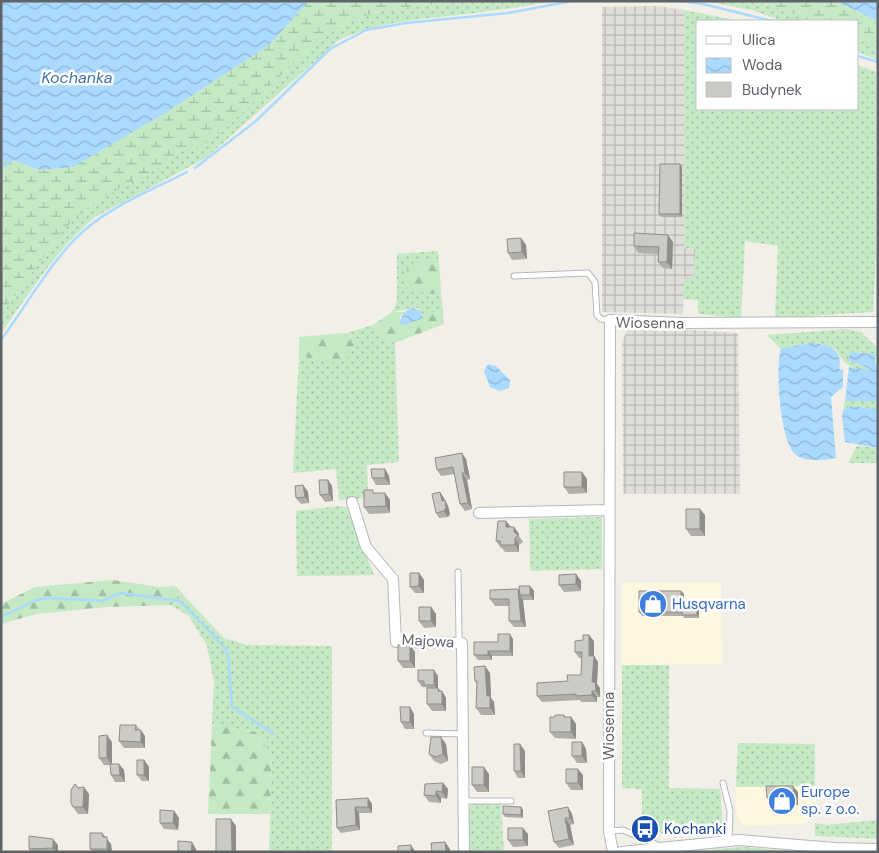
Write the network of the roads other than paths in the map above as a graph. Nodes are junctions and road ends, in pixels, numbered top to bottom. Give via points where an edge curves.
1 (514, 276) dead end
2 (610, 320) junction
3 (878, 322) edge
4 (352, 502) dead end
5 (609, 510) junction
6 (479, 513) dead end
7 (458, 572) dead end
8 (462, 643) junction
9 (426, 733) dead end
10 (463, 734) junction
11 (724, 783) dead end
12 (464, 801) junction
13 (511, 801) dead end
14 (609, 830) junction
15 (729, 841) junction
16 (663, 847) junction
17 (706, 847) edge
18 (812, 849) edge
19 (878, 849) edge
20 (464, 852) edge
21 (613, 852) edge
22 (621, 852) edge

1 - 2 lane via 588,273 595,282 597,315
2 - 3 street, Wiosenna
2 - 5 street, Wiosenna
4 - 8 street, Majowa via 366,547 393,579 396,642
5 - 6 street
5 - 14 street, Wiosenna
7 - 8 lane via 459,637
8 - 10 street, Majowa
9 - 10 lane
10 - 12 street, Majowa
11 - 15 lane via 730,810
12 - 13 lane
12 - 20 street, Majowa
14 - 16 lane via 623,830
14 - 21 street, Wiosenna
15 - 17 street
15 - 18 street via 764,841
16 - 17 street
16 - 22 street
18 - 19 street

